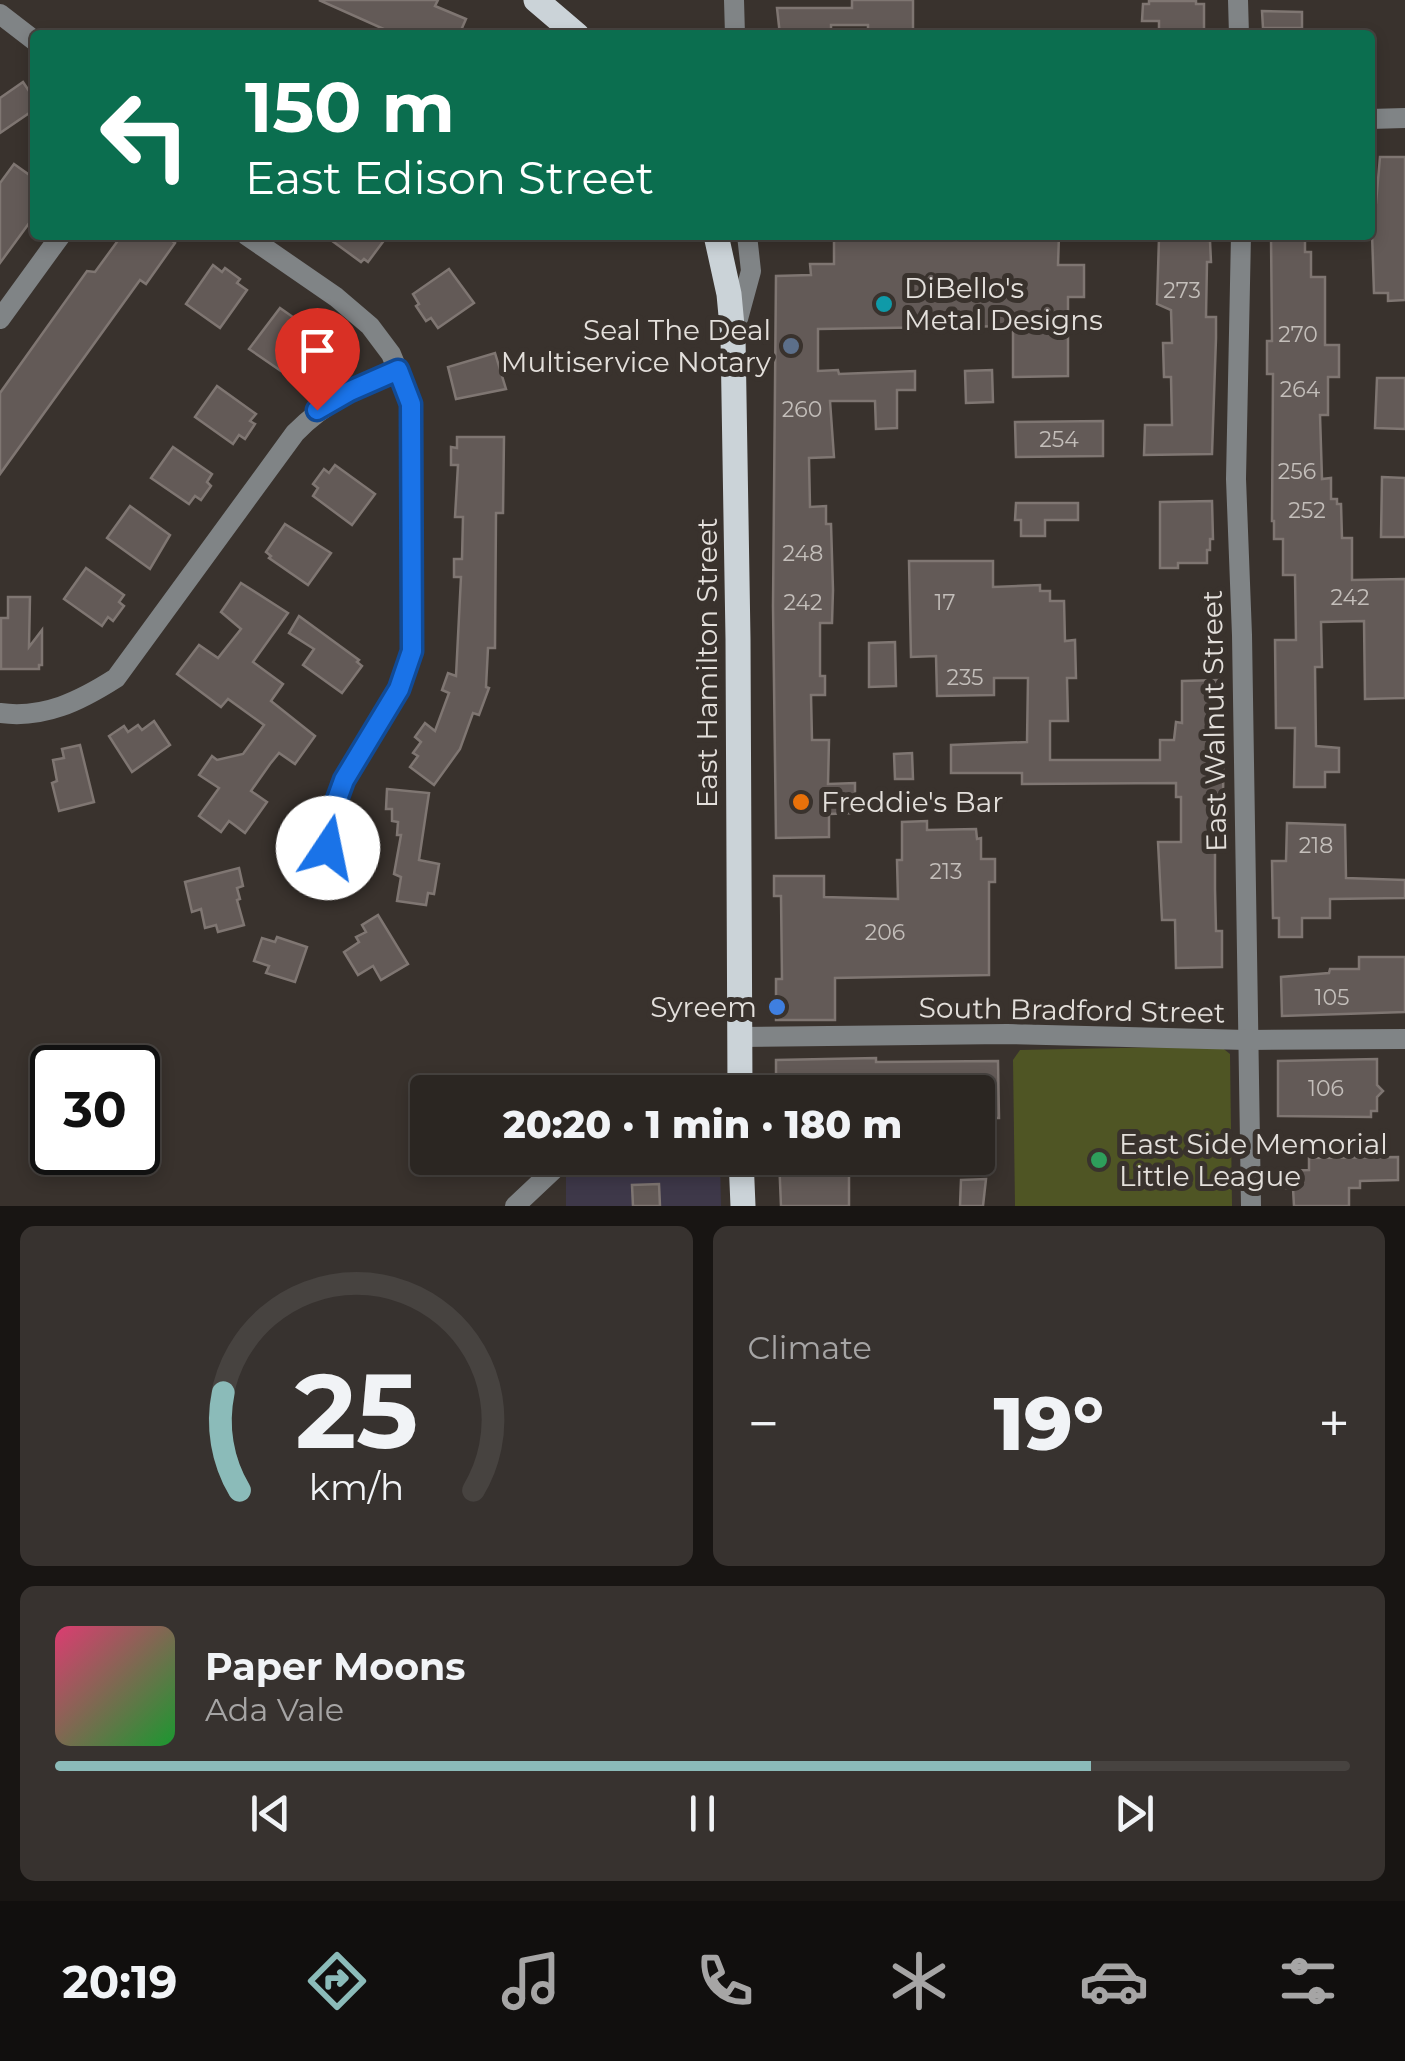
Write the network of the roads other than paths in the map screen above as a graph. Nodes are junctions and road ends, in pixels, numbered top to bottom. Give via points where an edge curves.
1 (536, 0) edge
2 (734, 0) edge
3 (1238, 0) edge
4 (0, 14) edge
5 (572, 30) edge
6 (735, 30) edge
7 (1239, 30) edge
8 (30, 37) edge
9 (1405, 118) edge
10 (1375, 119) edge
11 (58, 240) edge
12 (253, 240) edge
13 (717, 240) edge
14 (748, 240) edge
15 (1241, 240) edge
16 (0, 319) edge
17 (733, 337) junction
18 (398, 370) junction
19 (0, 713) edge
20 (328, 848) dead end
21 (738, 1037) junction
22 (1405, 1039) edge
23 (1247, 1040) junction
24 (739, 1075) edge
25 (548, 1175) edge
26 (742, 1175) edge
27 (515, 1206) edge
28 (743, 1206) edge
29 (1251, 1206) edge

1 - 5 main road
2 - 6 street
3 - 7 street
4 - 8 street
9 - 10 street
11 - 16 street
12 - 18 street via 370,326
13 - 17 main road
14 - 17 street, East Hamilton Street via 752,271
15 - 23 street, East Walnut Street via 1236,480
17 - 21 main road, East Hamilton Street
18 - 19 street via 317,410 295,433 116,678 80,701 38,713
18 - 20 street via 411,404 412,651 399,689 344,780
21 - 23 street, South Bradford Street
21 - 24 main road, East Hamilton Street
22 - 23 street, South Bradford Street
23 - 29 street, East Walnut Street
25 - 27 street
26 - 28 main road

